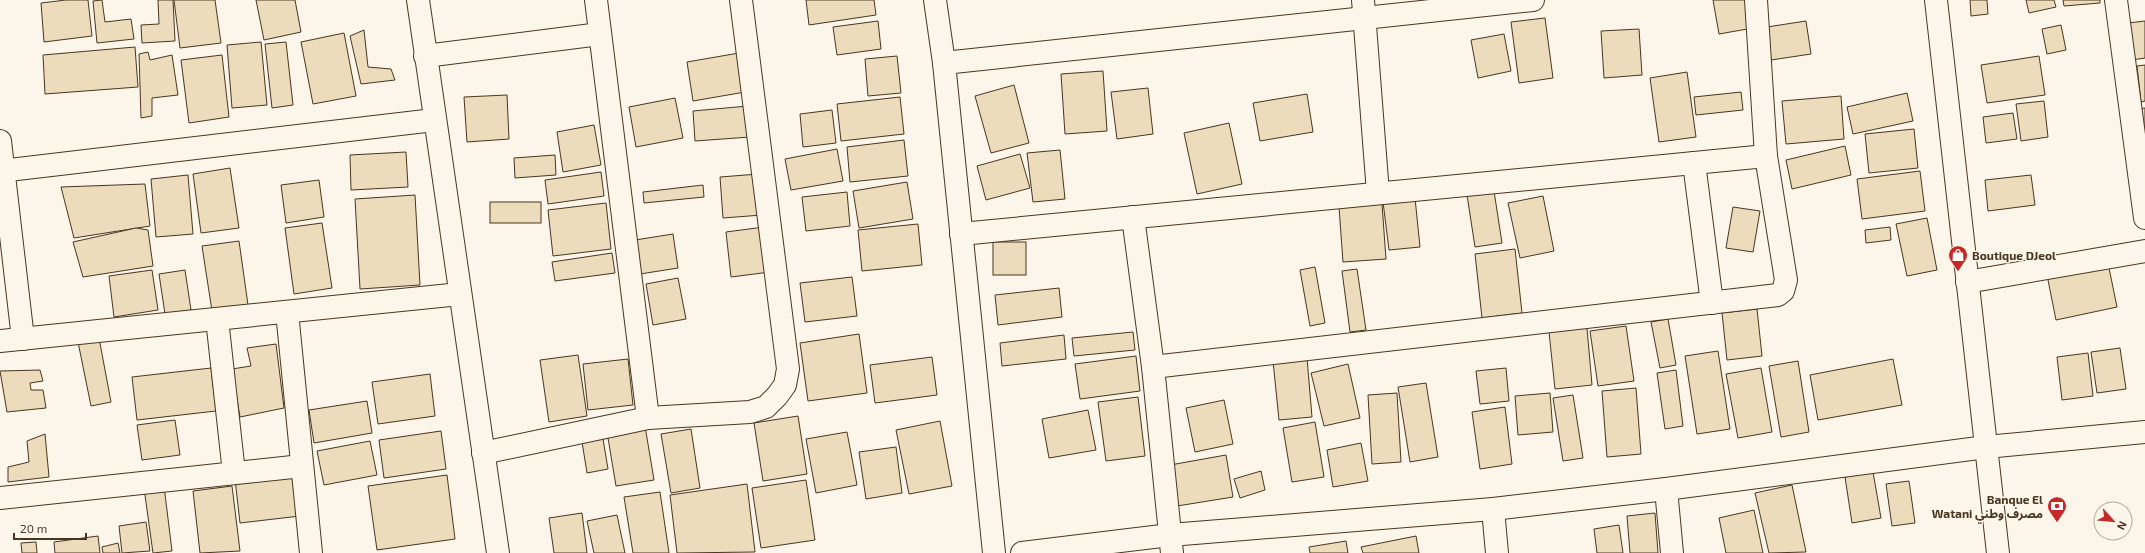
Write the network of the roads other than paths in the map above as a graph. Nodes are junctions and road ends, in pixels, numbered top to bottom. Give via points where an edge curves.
1 (418, 0) edge
2 (596, 0) edge
3 (741, 0) edge
4 (935, 0) edge
5 (1533, 0) edge
6 (1756, 0) edge
7 (1936, 0) edge
8 (2116, 0) edge
9 (1364, 9) edge
10 (600, 34) junction
11 (425, 56) junction
12 (944, 63) junction
13 (434, 120) junction
14 (0, 141) edge
15 (1766, 156) junction
16 (1694, 163) junction
17 (2, 171) edge
18 (1378, 193) junction
19 (1133, 217) junction
20 (2145, 218) edge
21 (961, 234) junction
22 (2145, 251) edge
23 (1967, 282) junction
24 (460, 294) junction
25 (1712, 303) junction
26 (287, 312) junction
27 (217, 319) junction
28 (23, 339) junction
29 (0, 342) edge
30 (1153, 367) junction
31 (648, 418) junction
32 (2145, 432) edge
33 (1986, 446) junction
34 (483, 453) junction
35 (302, 466) junction
36 (234, 473) junction
37 (1666, 490) junction
38 (0, 498) edge
39 (1492, 509) junction
40 (1171, 544) edge
41 (311, 553) edge
42 (498, 553) edge
43 (994, 553) edge
44 (1022, 553) edge
45 (1497, 553) edge
46 (1672, 553) edge
47 (1998, 553) edge

1 - 11 street
2 - 10 street
3 - 31 street via 788,369 785,385 766,407 750,412
4 - 12 street
5 - 9 street
6 - 15 street
7 - 23 street
8 - 20 street
9 - 12 street
9 - 18 street
10 - 11 street
10 - 31 street
11 - 13 street
12 - 21 street
13 - 17 street
13 - 24 street
14 - 17 street
15 - 16 street
15 - 25 street via 1786,286 1783,292 1772,297
16 - 18 street
16 - 25 street
17 - 28 street
18 - 19 street
19 - 21 street
19 - 30 street
21 - 43 street
22 - 23 street
23 - 33 street
24 - 26 street
24 - 34 street
25 - 30 street
26 - 27 street
26 - 35 street
27 - 28 street
27 - 36 street
28 - 29 street
30 - 40 street
31 - 34 street
32 - 33 street
33 - 37 street
33 - 47 street
34 - 42 street
35 - 36 street
35 - 41 street
36 - 38 street
37 - 39 street
37 - 46 street
39 - 40 street
39 - 45 street
40 - 44 street

